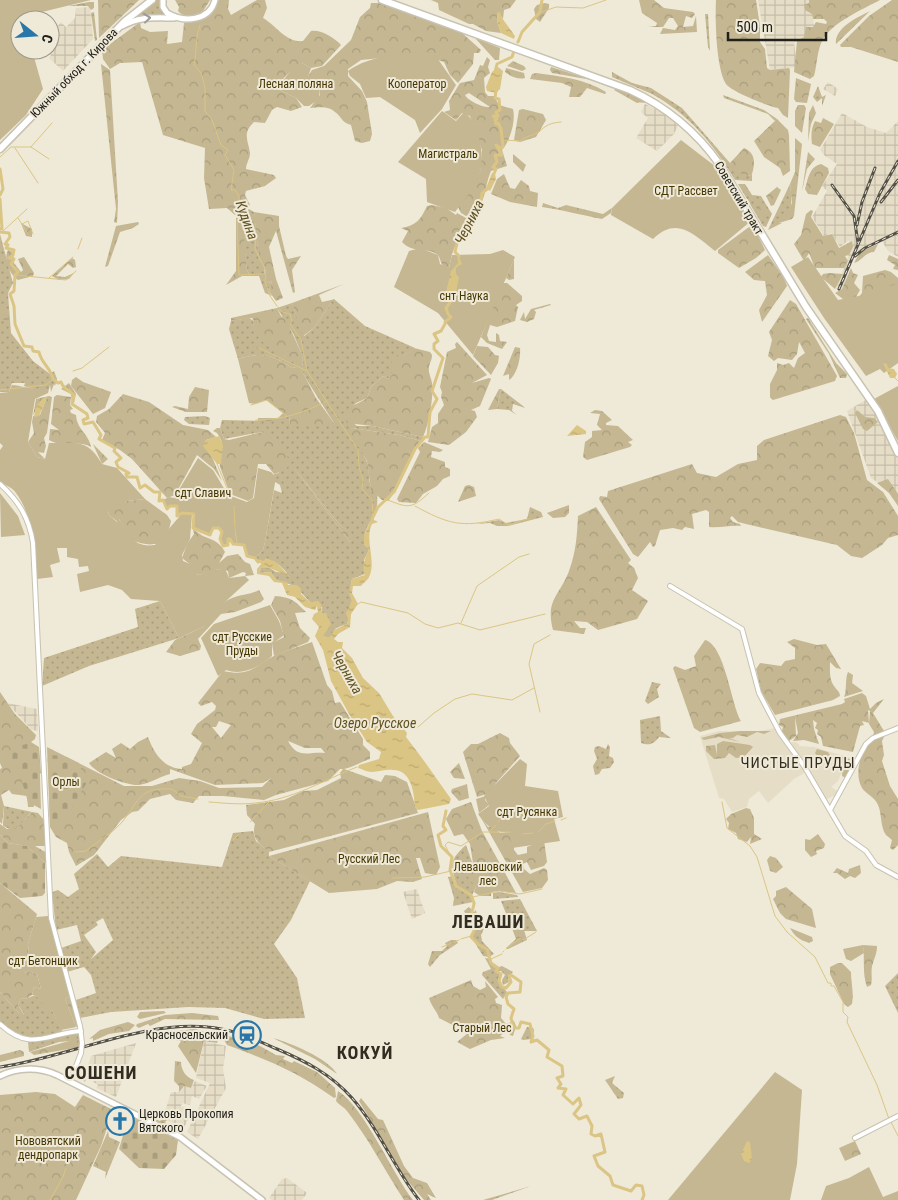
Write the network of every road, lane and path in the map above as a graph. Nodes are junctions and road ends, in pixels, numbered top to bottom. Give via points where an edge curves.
1 (148, 0) edge
2 (152, 0) edge
3 (163, 0) edge
4 (215, 0) edge
5 (382, 0) edge
6 (390, 0) edge
7 (179, 18) junction
8 (118, 29) junction
9 (0, 145) edge
10 (0, 149) edge
11 (870, 398) junction
12 (898, 445) edge
13 (898, 453) edge
14 (0, 484) edge
15 (670, 586) dead end
16 (898, 728) edge
17 (830, 810) junction
18 (898, 877) edge
19 (0, 1024) edge
20 (81, 1031) junction
21 (74, 1073) junction
22 (0, 1076) edge
23 (64, 1079) junction
24 (70, 1082) junction
25 (76, 1085) junction
26 (898, 1116) edge
27 (855, 1138) dead end
28 (262, 1200) edge

1 - 9 highway, Южный обход г. Кирова via 115,28
2 - 8 highway, Южный обход г. Кирова
3 - 7 main road via 165,12
4 - 7 main road via 211,10 203,16
5 - 11 highway, Советский тракт via 615,84 651,100 672,114 708,148 806,307
6 - 11 highway, Советский тракт via 623,84 659,102 684,120 722,164
8 -> 7 main road via 146,17
8 - 10 highway, Южный обход г. Кирова
11 - 12 highway, Советский тракт
11 - 13 highway, Советский тракт
14 - 20 main road via 24,512 33,543 51,918
15 - 17 main road via 743,631 759,693 777,729
16 - 17 main road via 873,738 864,746
17 - 18 main road via 846,836 878,867
19 - 20 main road via 15,1036 31,1041
20 - 21 main road, bridge via 81,1053
21 - 23 main road
21 - 24 main road
21 - 25 main road
22 - 23 main road via 16,1070 36,1069
23 - 24 main road
24 - 25 main road
25 - 28 main road via 171,1131
26 - 27 main road

